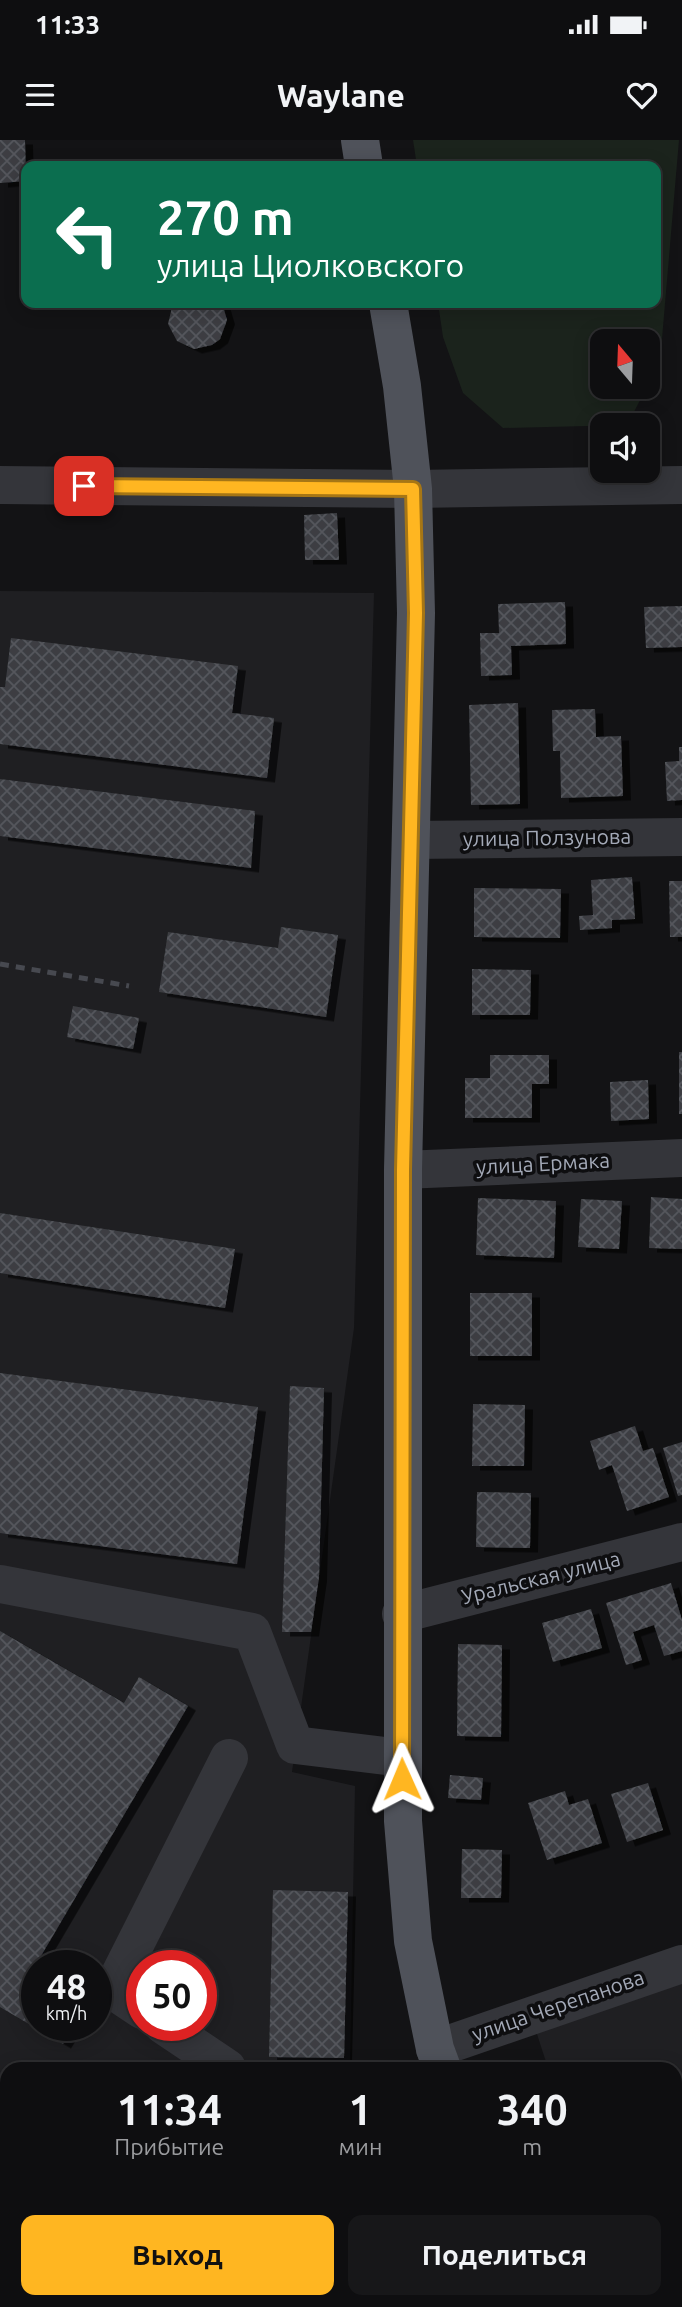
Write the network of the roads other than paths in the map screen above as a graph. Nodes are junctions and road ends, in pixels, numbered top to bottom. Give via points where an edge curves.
1 (360, 140) edge
2 (363, 161) edge
3 (389, 308) edge
4 (0, 485) edge
5 (682, 485) edge
6 (413, 489) junction
7 (682, 837) edge
8 (411, 840) junction
9 (682, 1158) edge
10 (403, 1170) junction
11 (682, 1542) edge
12 (0, 1584) edge
13 (401, 1614) junction
14 (229, 1758) dead end
15 (402, 1758) junction
16 (132, 1950) edge
17 (126, 1962) edge
18 (682, 1964) edge
19 (126, 1999) edge
20 (187, 2041) edge
21 (438, 2059) edge
22 (218, 2062) edge

1 - 2 main road
3 - 6 main road
4 - 6 street
5 - 6 street
6 - 8 main road via 416,613
7 - 8 street, улица Ползунова
8 - 10 main road
9 - 10 street, улица Ермака
10 - 13 main road
11 - 13 street, Уральская улица
12 - 15 street via 252,1632 295,1745
13 - 15 main road
14 - 16 street
15 - 21 main road via 413,1941
17 - 19 street via 112,1990
18 - 21 street, улица Черепанова
20 - 22 street

